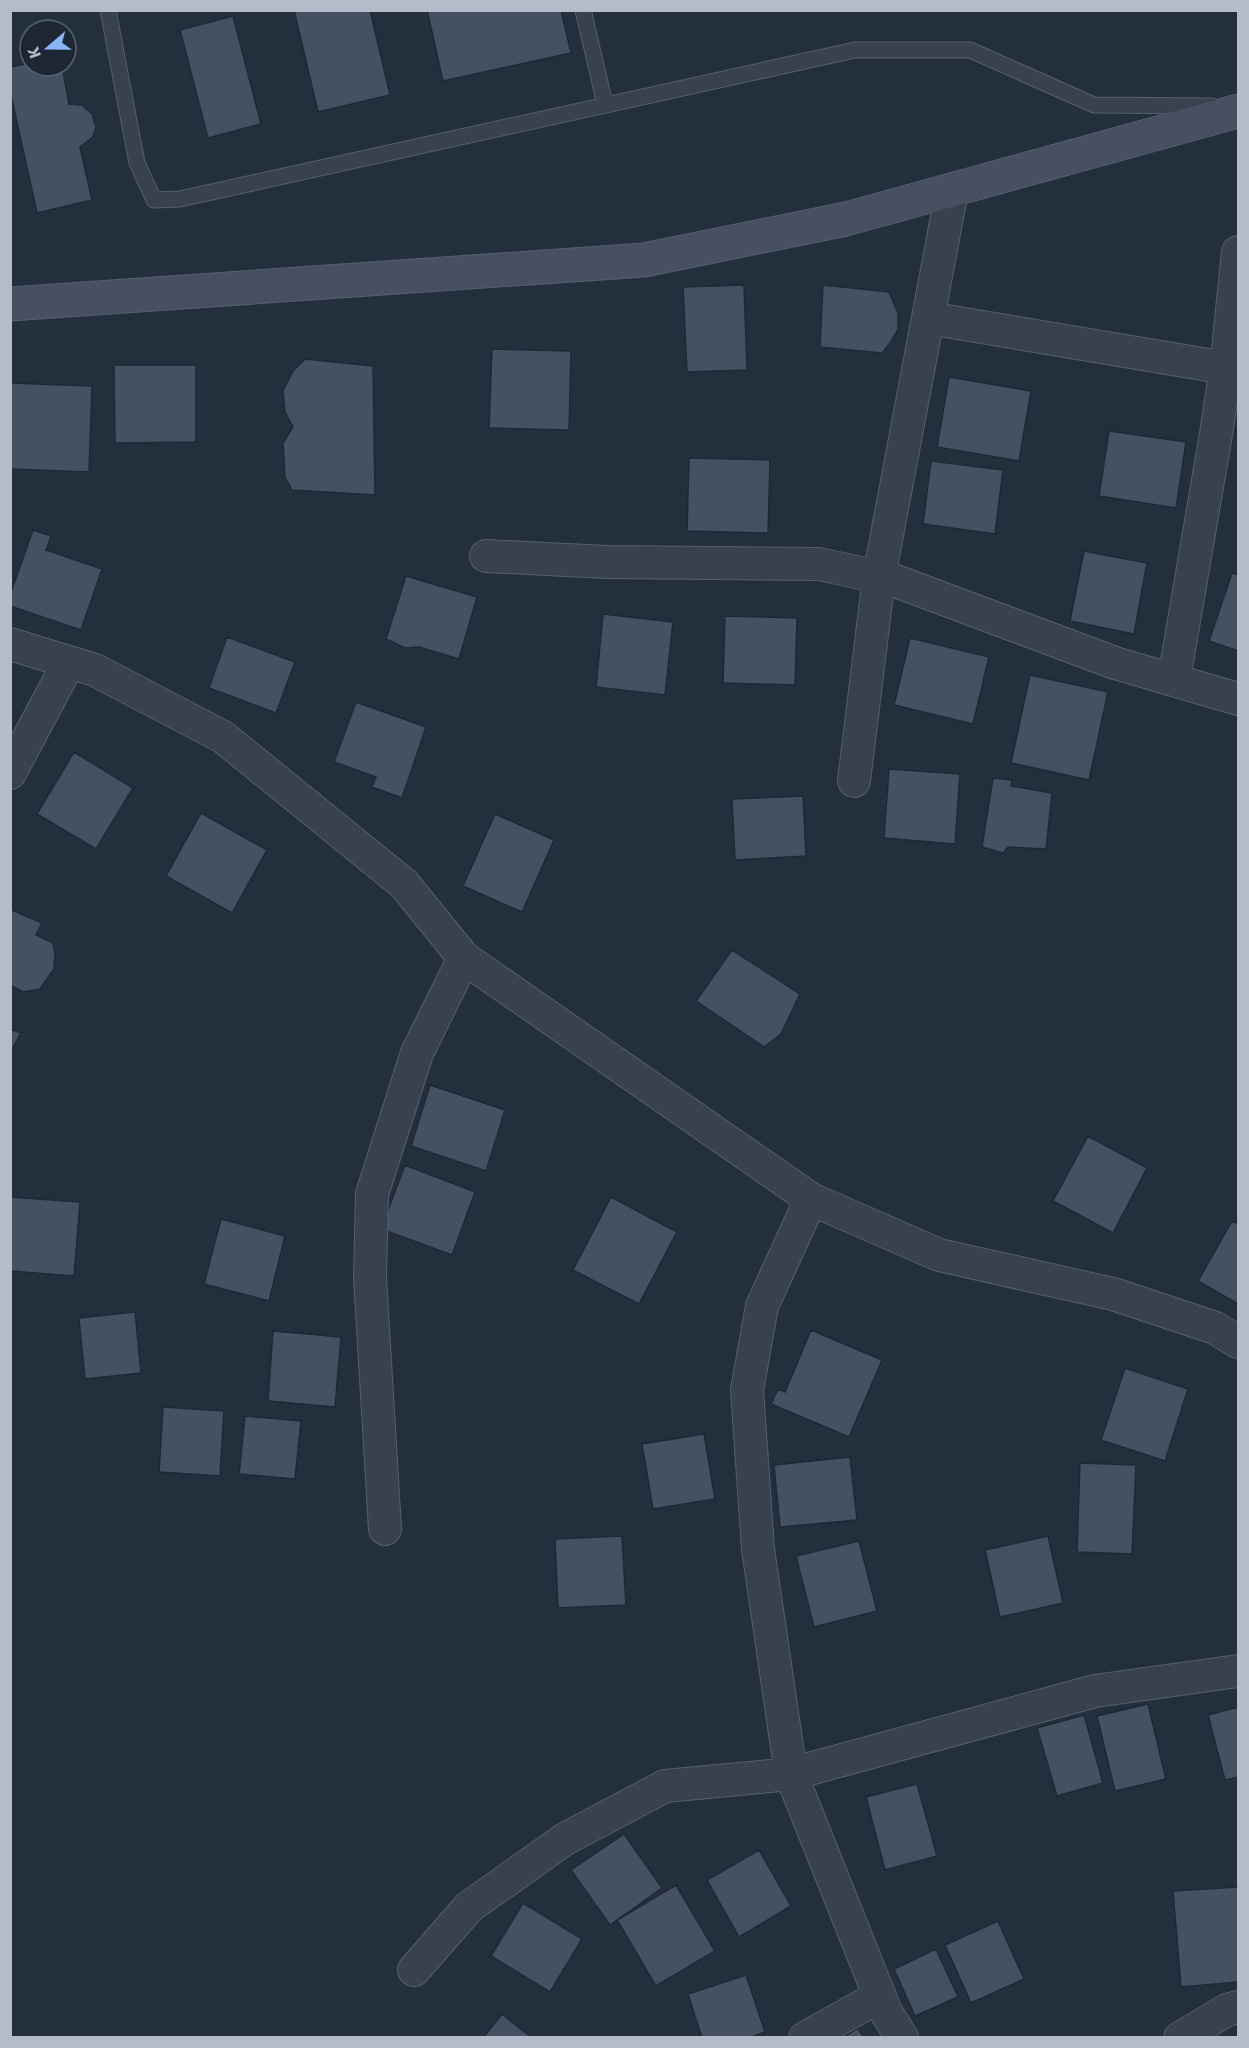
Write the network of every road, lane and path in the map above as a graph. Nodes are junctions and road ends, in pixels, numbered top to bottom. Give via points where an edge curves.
1 (108, 10) edge
2 (583, 10) edge
3 (605, 104) junction
4 (1239, 107) edge
5 (1239, 111) edge
6 (952, 190) junction
7 (1239, 252) edge
8 (10, 304) edge
9 (928, 318) junction
10 (1232, 369) edge
11 (486, 556) dead end
12 (879, 576) junction
13 (10, 644) edge
14 (69, 662) junction
15 (1174, 680) junction
16 (1239, 699) edge
17 (10, 772) edge
18 (854, 781) dead end
19 (464, 958) junction
20 (811, 1199) junction
21 (1239, 1342) edge
22 (385, 1529) dead end
23 (1239, 1671) edge
24 (791, 1774) junction
25 (414, 1970) dead end
26 (880, 1996) junction
27 (1235, 2015) edge
28 (805, 2037) edge
29 (902, 2037) edge
30 (1180, 2037) edge

1 - 3 lane via 137,163 154,200 180,199
2 - 3 lane
3 - 4 lane via 855,50 970,50 1094,105
5 - 6 street
6 - 8 street via 846,219 644,260
6 - 9 street
7 - 10 street
9 - 10 street
9 - 12 street
10 - 15 street
11 - 12 street via 606,562 819,564
12 - 15 street via 1115,663
12 - 18 street
13 - 14 street
14 - 17 street
14 - 19 street via 95,670 223,737 404,884
15 - 16 street
19 - 20 street
19 - 22 street via 417,1053 372,1194 370,1278
20 - 21 street via 939,1255 1113,1294 1215,1328
20 - 24 street via 762,1306 747,1389 758,1549
23 - 24 street via 1095,1691
24 - 25 street via 665,1786 565,1839 469,1907
24 - 26 street
26 - 28 street
26 - 29 street
27 - 30 street

